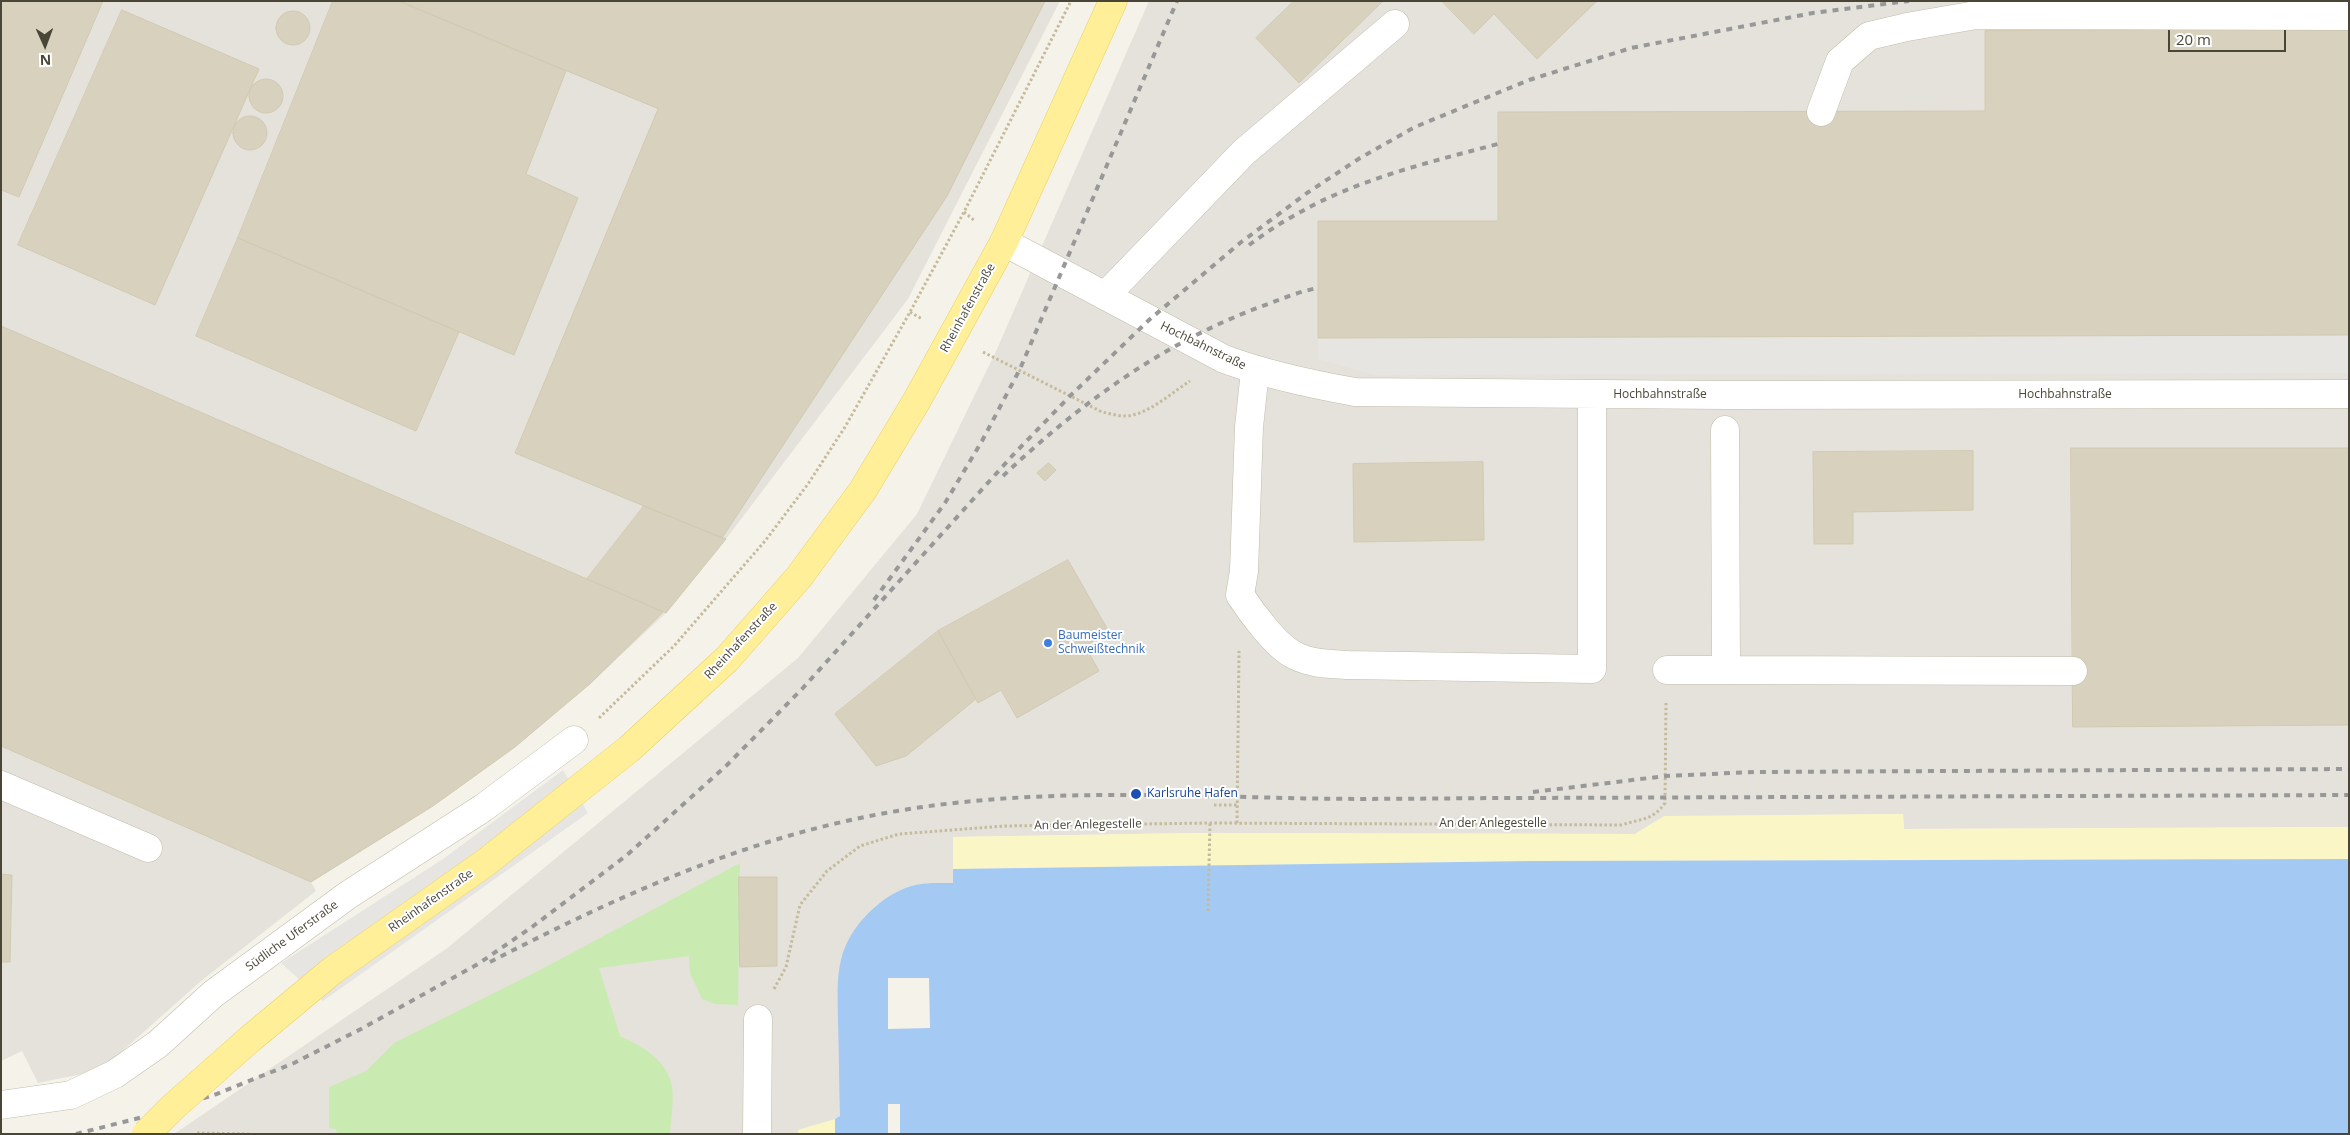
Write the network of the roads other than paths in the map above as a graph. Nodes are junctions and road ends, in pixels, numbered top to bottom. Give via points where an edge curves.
1 (1113, 1) edge
2 (2349, 16) edge
3 (1395, 24) dead end
4 (1821, 112) dead end
5 (1004, 242) junction
6 (1106, 295) junction
7 (1256, 371) junction
8 (1592, 394) junction
9 (2349, 394) edge
10 (1725, 430) dead end
11 (1667, 670) road end
12 (1726, 670) junction
13 (2073, 671) dead end
14 (574, 740) road end
15 (1, 785) edge
16 (148, 848) dead end
17 (758, 1019) road end
18 (1, 1105) edge
19 (146, 1134) edge
20 (757, 1134) edge

1 - 5 main road, Rheinhafenstraße
2 - 4 street via 1976,15 1907,27 1869,36 1840,61
3 - 6 street via 1244,152
5 - 6 street, Hochbahnstraße
5 - 19 main road, Rheinhafenstraße, bridge via 916,402 852,506 799,577 727,659 629,749 485,863 318,983 172,1107
6 - 7 street, Hochbahnstraße via 1224,359
7 - 8 street, Hochbahnstraße via 1355,392
7 - 8 street via 1249,427 1244,571 1240,595 1258,621 1293,655 1318,663 1592,669
8 - 9 street, Hochbahnstraße
10 - 12 street
11 - 12 street
12 - 13 street
14 - 18 street, Südliche Uferstraße via 483,808 348,895 213,994 158,1044 115,1074 71,1096
15 - 16 street
17 - 20 street

